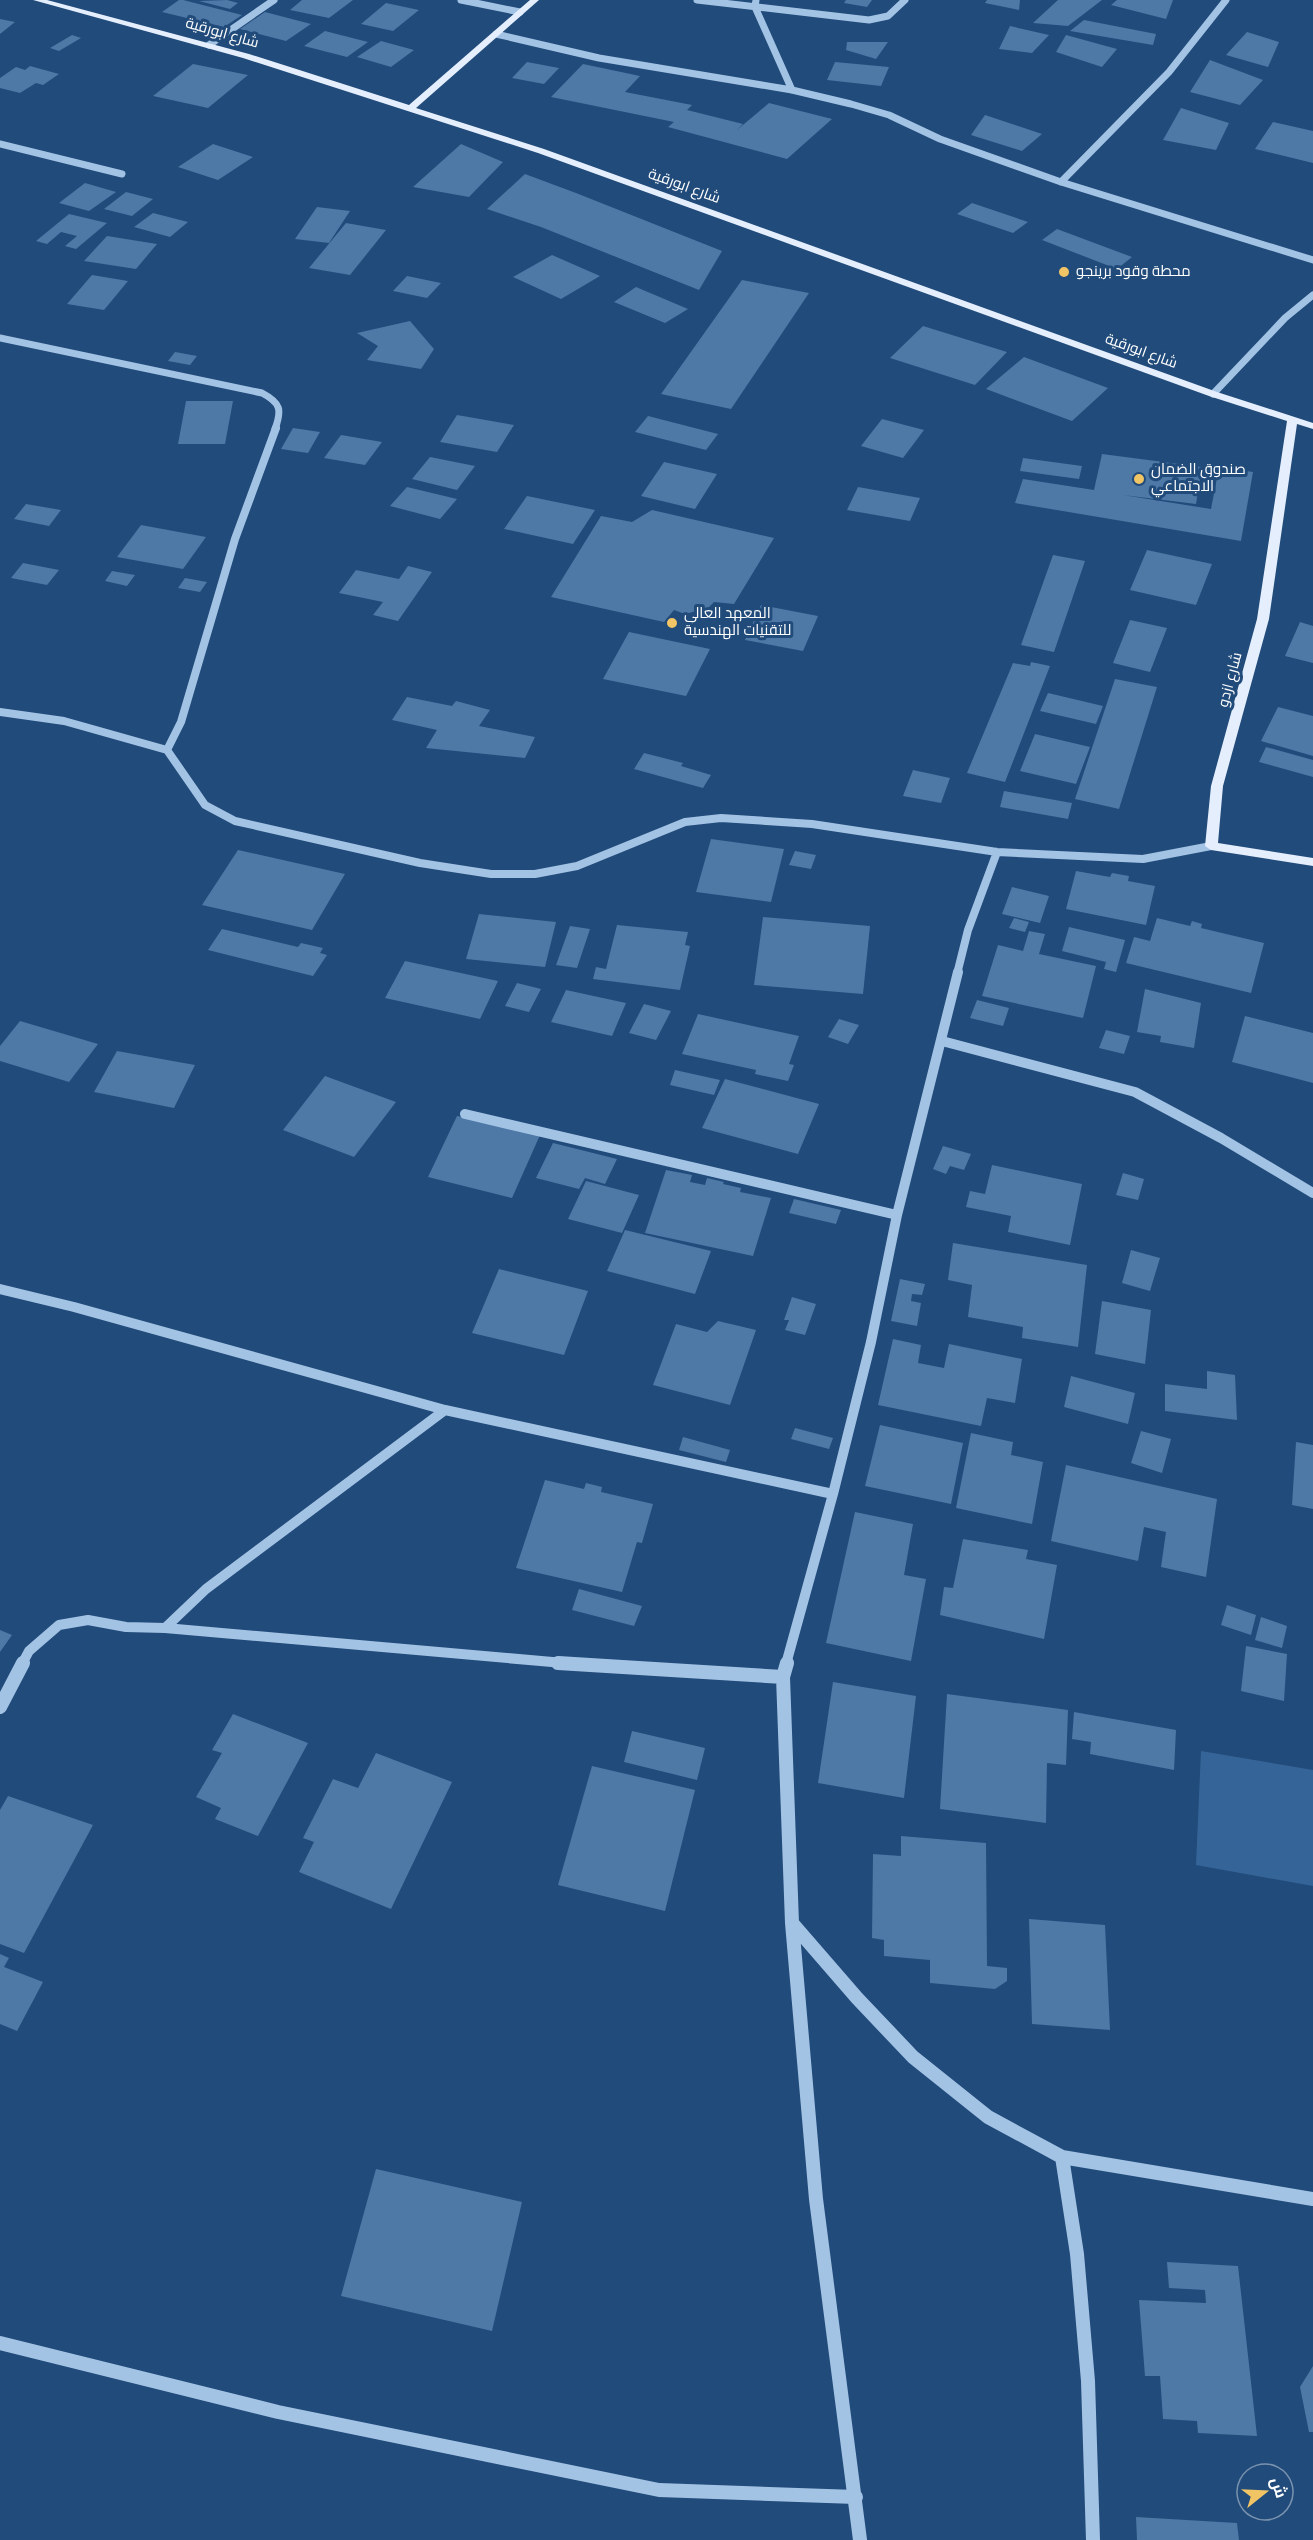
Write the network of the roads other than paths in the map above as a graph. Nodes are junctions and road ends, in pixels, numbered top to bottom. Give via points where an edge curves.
1 (37, 0) edge
2 (274, 0) edge
3 (461, 0) edge
4 (535, 0) edge
5 (698, 0) edge
6 (906, 0) edge
7 (1226, 0) edge
8 (755, 4) edge
9 (520, 12) junction
10 (496, 34) junction
11 (208, 45) junction
12 (792, 90) junction
13 (410, 109) junction
14 (0, 144) edge
15 (122, 174) dead end
16 (1061, 182) junction
17 (1313, 260) edge
18 (1313, 295) edge
19 (0, 338) edge
20 (1213, 394) junction
21 (1292, 420) junction
22 (1313, 426) edge
23 (0, 712) edge
24 (166, 750) junction
25 (1211, 846) junction
26 (997, 852) junction
27 (1313, 862) edge
28 (942, 1041) junction
29 (465, 1114) dead end
30 (1313, 1193) edge
31 (897, 1215) junction
32 (0, 1289) edge
33 (446, 1410) junction
34 (833, 1494) junction
35 (165, 1628) junction
36 (783, 1677) junction
37 (0, 1707) edge
38 (792, 1923) junction
39 (1062, 2157) junction
40 (1313, 2199) edge
41 (0, 2343) edge
42 (856, 2497) junction
43 (860, 2540) edge
44 (1093, 2540) edge

1 - 11 main road, شارع ابورقية
2 - 11 street
3 - 9 street
4 - 9 main road
5 - 8 street
6 - 8 street via 879,20
7 - 16 street via 1169,72
8 - 12 street
9 - 10 main road
10 - 12 street via 599,58
10 - 13 main road
11 - 13 main road, شارع ابورقية
12 - 16 street via 889,115 940,139
13 - 20 main road, شارع ابورقية via 541,152
14 - 15 street
16 - 17 street
18 - 20 street via 1285,318
19 - 24 street via 262,393 280,406 280,416 235,539 180,722
20 - 21 main road, شارع ابورقية
21 - 22 main road, شارع ابورقية
21 - 25 main road, شارع ازدو via 1263,619 1217,786
23 - 24 street via 82,724
24 - 26 street via 205,805 235,821 420,863 491,874 535,874 577,866 685,822 721,818 812,824
25 - 26 street via 1143,859
25 - 27 main road
26 - 28 street via 968,930
28 - 30 street via 1135,1092
28 - 31 street
29 - 31 street
31 - 34 street via 871,1342
32 - 33 street
33 - 34 street
33 - 35 street via 206,1589
34 - 36 street
35 - 36 street via 606,1667
35 - 37 street via 126,1627 88,1620 59,1625 30,1651
36 - 38 street
38 - 39 street via 914,2057 988,2117
38 - 42 street via 816,2199
39 - 40 street
39 - 44 street via 1077,2254 1087,2369
41 - 42 street via 278,2412 659,2490
42 - 43 street

